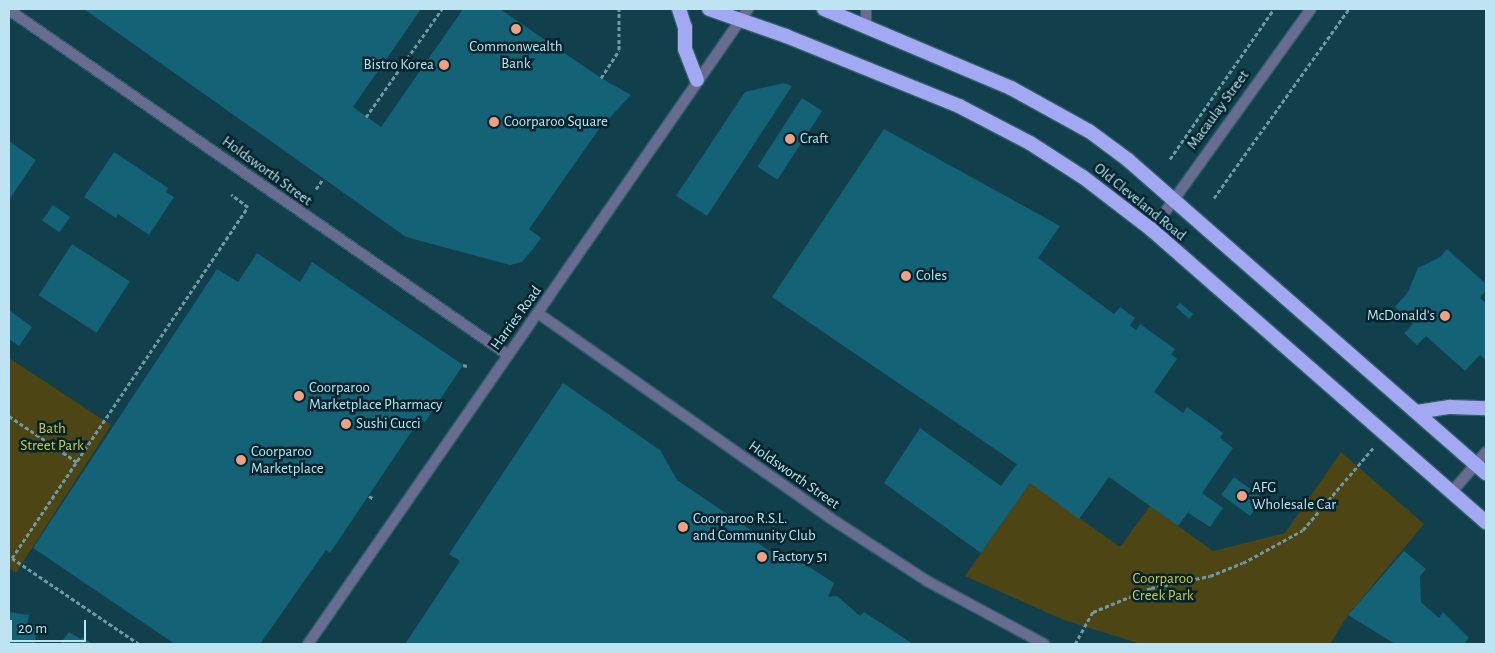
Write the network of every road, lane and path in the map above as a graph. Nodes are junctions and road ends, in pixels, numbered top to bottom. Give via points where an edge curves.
1 (442, 9) edge
2 (619, 9) edge
3 (679, 9) edge
4 (709, 9) edge
5 (824, 9) edge
6 (866, 9) edge
7 (1274, 9) edge
8 (1311, 9) edge
9 (1348, 9) edge
10 (9, 10) edge
11 (744, 14) edge
12 (866, 25) junction
13 (601, 78) dead end
14 (697, 80) junction
15 (366, 117) dead end
16 (1170, 159) dead end
17 (324, 178) dead end
18 (316, 189) dead end
19 (231, 194) dead end
20 (1214, 198) dead end
21 (1173, 200) junction
22 (1152, 230) junction
23 (538, 314) junction
24 (508, 355) junction
25 (1486, 408) edge
26 (1417, 412) junction
27 (9, 416) edge
28 (1384, 435) junction
29 (1486, 452) edge
30 (77, 462) junction
31 (1481, 469) edge
32 (1452, 492) junction
33 (369, 496) dead end
34 (374, 499) dead end
35 (1486, 522) edge
36 (139, 644) edge
37 (308, 644) edge
38 (1044, 644) edge
39 (1075, 644) edge

1 - 15 path
2 - 13 path via 619,50
3 - 14 highway via 685,27 685,49
4 - 11 highway, Old Cleveland Road
5 - 12 highway, Old Cleveland Road
6 - 12 street
7 - 16 path
8 - 21 street, Macaulay Street
9 - 20 path
10 - 24 street, Holdsworth Street
11 - 14 street, Harries Road
11 - 22 highway, Old Cleveland Road via 995,124 1083,177
12 - 21 highway, Old Cleveland Road via 1050,109 1104,143
14 - 23 street, Harries Road
17 - 18 path
19 - 30 path via 248,206
21 - 22 street, Macaulay Street
21 - 26 highway, Old Cleveland Road
22 - 28 highway, Old Cleveland Road
23 - 24 street, Harries Road
23 - 38 street, Holdsworth Street via 830,518 927,581
24 - 37 street, Harries Road
25 - 26 highway via 1450,407
26 - 31 highway, Old Cleveland Road
27 - 30 path
28 - 32 highway, Old Cleveland Road
28 - 39 path via 1303,530 1244,563 1210,576 1151,588 1093,612
29 - 31 street
30 - 36 path via 12,558
31 - 32 street
32 - 35 highway, Old Cleveland Road
33 - 34 path

